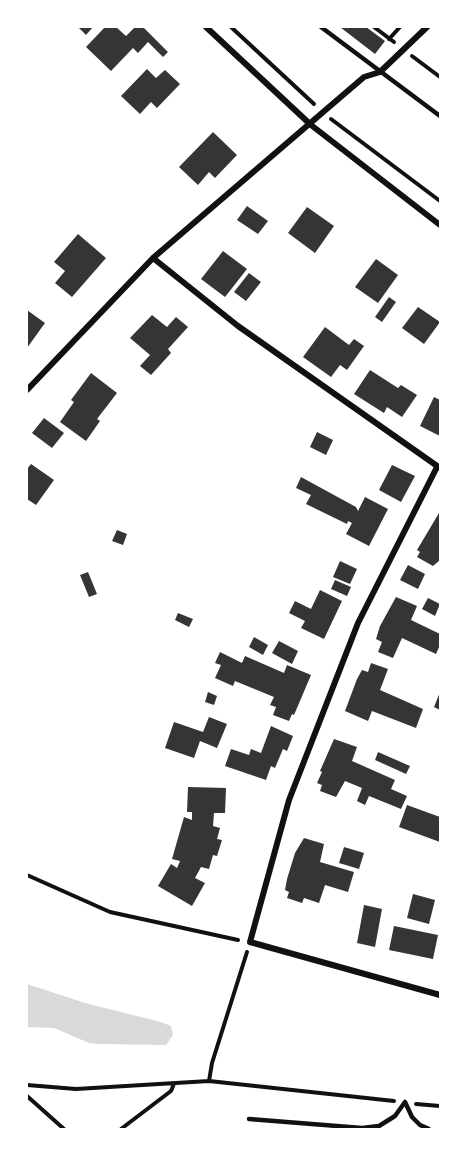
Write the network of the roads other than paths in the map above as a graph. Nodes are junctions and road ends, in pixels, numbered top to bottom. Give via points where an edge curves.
1 (206, 27) edge
2 (321, 27) edge
3 (427, 27) edge
4 (380, 72) junction
5 (440, 116) edge
6 (311, 125) junction
7 (440, 225) edge
8 (153, 258) junction
9 (27, 390) edge
10 (438, 467) edge
11 (440, 995) edge
12 (249, 1119) dead end
13 (429, 1129) edge

1 - 6 street
2 - 4 lane
3 - 4 street
4 - 5 lane
4 - 6 street via 364,77
6 - 7 street
6 - 8 street
8 - 9 street
8 - 10 street via 238,326
10 - 11 street via 358,623 289,800 250,942
12 - 13 lane via 362,1128 379,1126 395,1116 405,1102 412,1117

